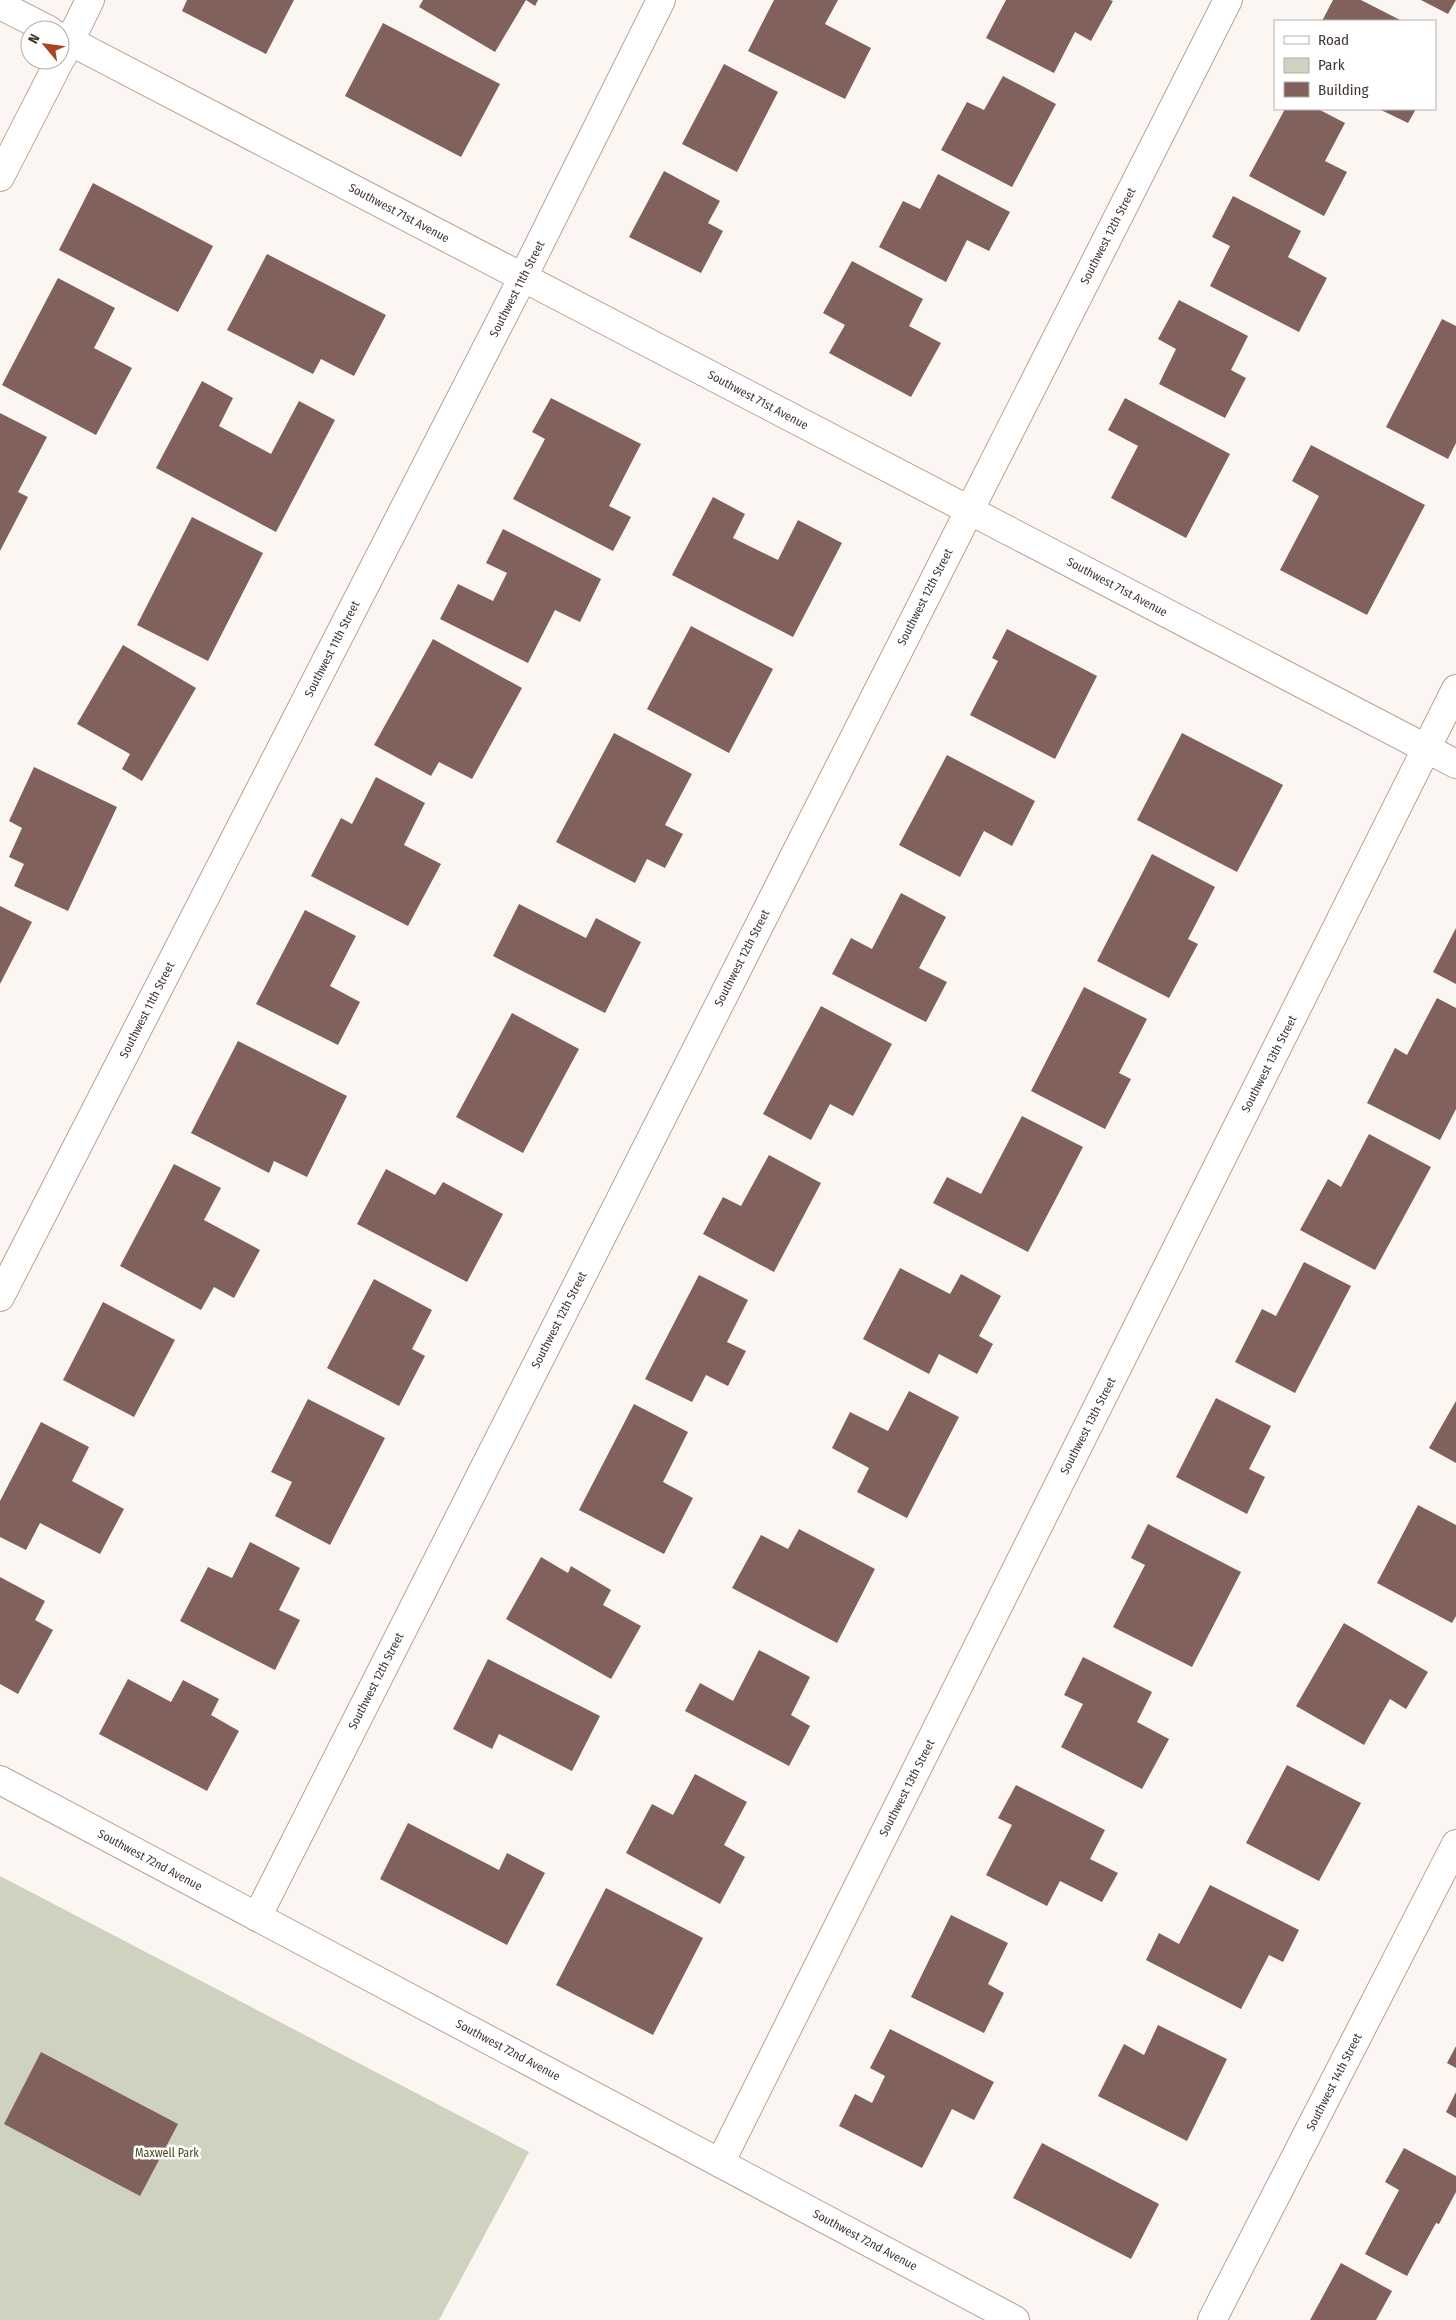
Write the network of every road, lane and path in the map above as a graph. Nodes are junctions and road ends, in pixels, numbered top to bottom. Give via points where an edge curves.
1 (90, 0) edge
2 (661, 0) edge
3 (1228, 0) edge
4 (0, 5) edge
5 (22, 20) edge
6 (70, 30) edge
7 (70, 50) edge
8 (49, 70) edge
9 (0, 177) edge
10 (523, 278) junction
11 (969, 510) junction
12 (1456, 690) edge
13 (1426, 748) junction
14 (1456, 764) edge
15 (0, 1297) edge
16 (0, 1780) edge
17 (1456, 1844) edge
18 (257, 1916) junction
19 (720, 2163) junction
20 (1015, 2320) edge
21 (1212, 2320) edge

1 - 6 street
2 - 10 street, Southwest 11th Street
3 - 11 street, Southwest 12th Street
4 - 5 street, Southwest 71st Avenue
7 - 10 street, Southwest 71st Avenue
8 - 9 street
10 - 11 street, Southwest 71st Avenue
10 - 15 street, Southwest 11th Street
11 - 13 street, Southwest 71st Avenue
11 - 18 street, Southwest 12th Street
12 - 13 street, Southwest 13th Street
13 - 14 street, Southwest 71st Avenue
13 - 19 street, Southwest 13th Street
16 - 18 street, Southwest 72nd Avenue
17 - 21 street, Southwest 14th Street
18 - 19 street, Southwest 72nd Avenue
19 - 20 street, Southwest 72nd Avenue

